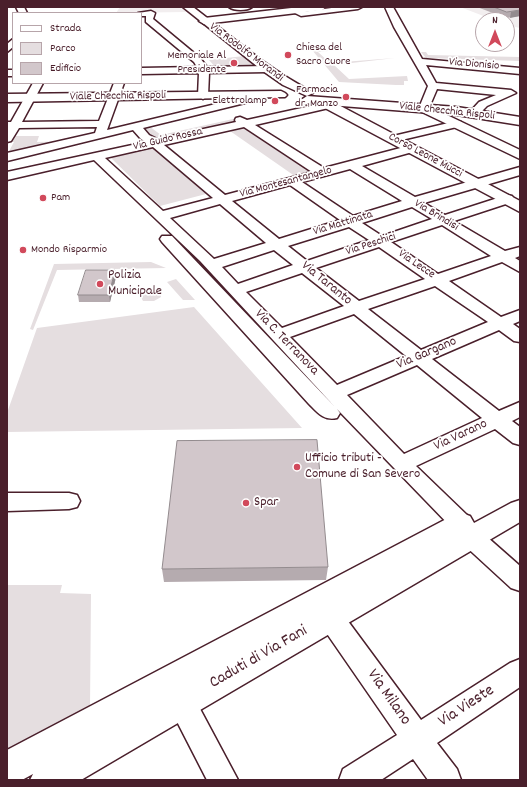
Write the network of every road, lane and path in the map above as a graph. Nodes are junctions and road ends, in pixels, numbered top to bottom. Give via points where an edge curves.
1 (187, 7) edge
2 (233, 7) edge
3 (248, 7) edge
4 (322, 7) edge
5 (338, 7) edge
6 (358, 7) edge
7 (389, 7) edge
8 (293, 10) edge
9 (142, 14) edge
10 (204, 21) junction
11 (421, 62) junction
12 (202, 66) junction
13 (267, 69) junction
14 (142, 71) edge
15 (520, 71) edge
16 (427, 74) junction
17 (442, 76) dead end
18 (37, 84) edge
19 (119, 84) edge
20 (433, 86) junction
21 (515, 91) edge
22 (285, 92) junction
23 (203, 96) junction
24 (228, 96) junction
25 (114, 97) junction
26 (250, 97) junction
27 (7, 98) edge
28 (28, 98) junction
29 (315, 99) junction
30 (220, 106) junction
31 (424, 108) junction
32 (473, 114) junction
33 (450, 118) junction
34 (520, 121) edge
35 (245, 123) junction
36 (104, 124) junction
37 (11, 125) edge
38 (135, 126) junction
39 (100, 135) junction
40 (7, 139) edge
41 (393, 139) junction
42 (150, 144) junction
43 (412, 149) junction
44 (520, 155) edge
45 (7, 157) edge
46 (90, 158) junction
47 (352, 165) junction
48 (7, 170) edge
49 (520, 171) edge
50 (323, 173) junction
51 (7, 176) edge
52 (292, 181) junction
53 (475, 183) junction
54 (224, 199) junction
55 (507, 199) junction
56 (413, 202) junction
57 (520, 206) edge
58 (160, 216) junction
59 (443, 220) junction
60 (352, 221) junction
61 (381, 241) junction
62 (276, 244) junction
63 (520, 251) edge
64 (503, 257) junction
65 (202, 262) junction
66 (305, 266) junction
67 (172, 267) dead end
68 (520, 267) edge
69 (438, 280) junction
70 (235, 290) junction
71 (356, 308) junction
72 (520, 315) edge
73 (500, 324) junction
74 (278, 335) junction
75 (520, 337) edge
76 (418, 358) junction
77 (334, 394) junction
78 (520, 409) edge
79 (330, 412) dead end
80 (496, 420) junction
81 (520, 438) edge
82 (401, 464) junction
83 (69, 501) dead end
84 (7, 502) edge
85 (520, 510) edge
86 (466, 530) junction
87 (520, 581) edge
88 (330, 617) junction
89 (520, 672) edge
90 (181, 702) junction
91 (417, 740) junction
92 (21, 770) edge
93 (48, 780) edge
94 (223, 780) edge
95 (354, 780) edge
96 (446, 780) edge

1 - 10 street, Via Rodolfo Morandi
2 - 3 street
4 - 8 street
5 - 8 street
6 - 8 street via 301,14
7 - 11 street via 397,27
8 - 10 street
9 - 12 street via 151,13 149,20
10 - 13 street, Via Rodolfo Morandi
11 - 15 street via 489,65
11 - 16 street
12 - 13 street
12 - 14 street
12 - 23 street
13 - 22 street, Via Rodolfo Morandi
16 - 17 street, Via Dionisio
16 - 20 street
18 - 28 street
19 - 25 street
20 - 21 street
20 - 31 street
21 - 32 street via 483,104
22 - 24 street, Viale Checchia Rispoli
22 - 26 street, Viale Checchia Rispoli
22 - 29 street, Via Rodolfo Morandi
22 - 29 street, Viale Checchia Rispoli via 298,102
23 - 24 street, Viale Checchia Rispoli
23 - 25 street, Viale Checchia Rispoli
24 - 26 street, Viale Checchia Rispoli
25 - 28 street, Viale Checchia Rispoli
25 - 36 street
26 - 30 street
27 - 28 street, Viale Checchia Rispoli
28 - 37 street
29 - 31 street, Viale Checchia Rispoli
29 - 35 street, Via Guido Rossa
29 - 41 street, Corso Leone Mucci
30 - 35 street
30 - 38 street
31 - 33 street
32 - 33 street, Viale Checchia Rispoli
32 - 34 street, Viale Checchia Rispoli
33 - 41 street
33 - 44 street
35 - 42 street, Via Guido Rossa
35 - 50 street
36 - 37 street
36 - 39 street
37 - 40 street
38 - 39 street
38 - 42 street, Via Taranto
39 - 45 street
41 - 43 street, Corso Leone Mucci
42 - 46 street, Via Guido Rossa
42 - 48 street via 130,144
42 - 54 street, Via Taranto
43 - 47 street, Via Montesantangelo
43 - 53 street, Corso Leone Mucci
46 - 51 street, Via Guido Rossa
46 - 58 street, Via C. Terranova
46 - 65 street
47 - 50 street, Via Montesantangelo
47 - 56 street, Via Brindisi
49 - 53 street, Via Mattinata
50 - 52 street, Via Montesantangelo
52 - 54 street, Via Montesantangelo
52 - 60 street, Via Lecce
53 - 55 street, Corso Leone Mucci
53 - 56 street, Via Mattinata
54 - 58 street, Via Montesantangelo
54 - 62 street, Via Taranto
55 - 57 street, Corso Leone Mucci
55 - 59 street, Via Peschici
56 - 59 street, Via Brindisi
56 - 60 street, Via Mattinata
58 - 65 street, Via C. Terranova
59 - 61 street, Via Peschici
59 - 64 street, Via Brindisi
60 - 61 street, Via Lecce
60 - 62 street, Via Mattinata
61 - 66 street, Via Peschici
61 - 69 street, Via Lecce
62 - 65 street, Via Mattinata
62 - 66 street, Via Taranto
63 - 64 street
64 - 68 street, Via Brindisi
64 - 69 street
65 - 67 street, Via Mattinata
65 - 70 street, Via C. Terranova
65 - 79 street via 311,395
66 - 70 street, Via Peschici
66 - 71 street, Via Taranto
69 - 71 street
69 - 73 street, Via Lecce
70 - 74 street, Via C. Terranova
71 - 74 street
71 - 76 street, Via Taranto
72 - 73 street, Via Gargano
73 - 75 street, Via Lecce
73 - 76 street, Via Gargano
74 - 77 street, Via C. Terranova
76 - 77 street, Via Gargano
76 - 80 street, Via Taranto
77 - 82 street, Via C. Terranova
78 - 80 street, Via Varano
80 - 81 street, Via Taranto
80 - 82 street, Via Varano
82 - 86 street, Via C. Terranova
83 - 84 street
85 - 86 street
86 - 87 street, Via C. Terranova
86 - 88 street, Caduti di Via Fani
86 - 92 street via 317,600
88 - 90 street, Caduti di Via Fani
88 - 91 street, Via Milano
89 - 91 street, Via Vieste
90 - 93 street, Caduti di Via Fani
90 - 94 street
91 - 95 street, Via Vieste
91 - 96 street, Via Milano

